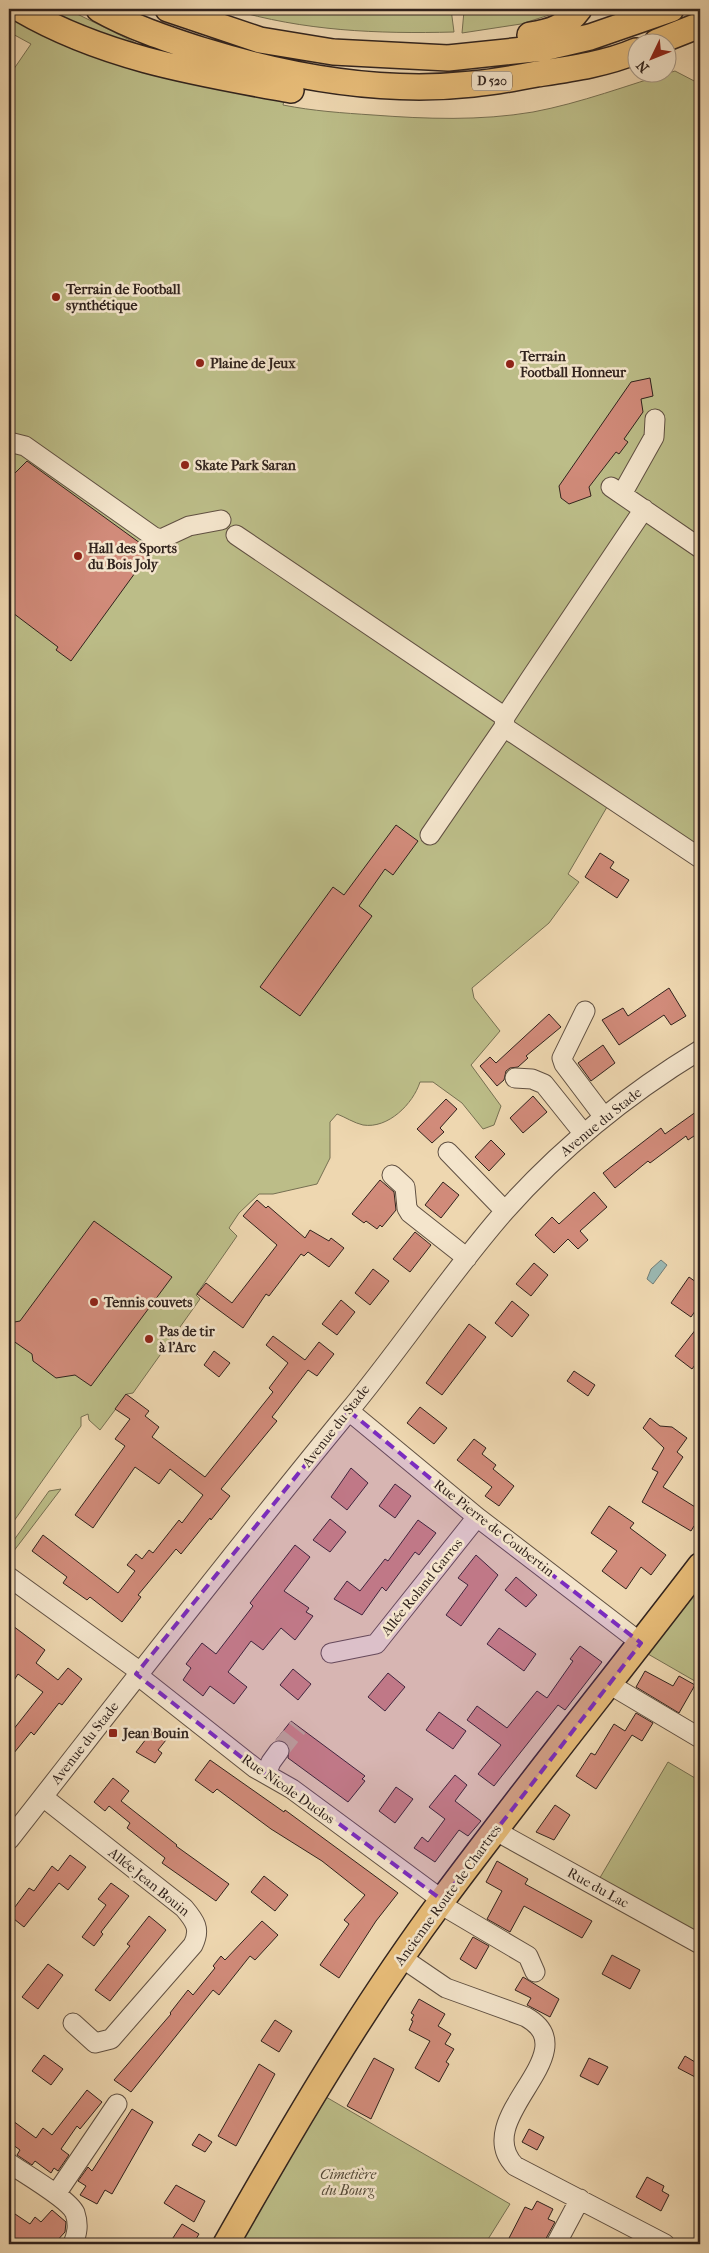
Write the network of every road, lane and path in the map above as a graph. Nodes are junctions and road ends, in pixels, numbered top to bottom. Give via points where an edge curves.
1 (20, 9) edge
2 (99, 9) edge
3 (168, 9) edge
4 (578, 9) edge
5 (671, 9) edge
6 (700, 25) edge
7 (676, 35) edge
8 (408, 54) junction
9 (626, 56) edge
10 (345, 82) junction
11 (655, 419) dead end
12 (9, 442) edge
13 (644, 509) junction
14 (221, 520) dead end
15 (236, 535) dead end
16 (700, 548) edge
17 (504, 722) junction
18 (430, 835) dead end
19 (700, 858) edge
20 (585, 1011) dead end
21 (700, 1050) edge
22 (516, 1078) dead end
23 (604, 1118) junction
24 (584, 1134) junction
25 (448, 1152) dead end
26 (392, 1175) dead end
27 (505, 1211) junction
28 (467, 1258) junction
29 (349, 1411) junction
30 (477, 1517) junction
31 (700, 1566) edge
32 (9, 1577) edge
33 (641, 1643) junction
34 (331, 1653) dead end
35 (138, 1673) junction
36 (609, 1684) junction
37 (700, 1738) edge
38 (279, 1751) tunnel mouth
39 (266, 1774) junction
40 (43, 1797) junction
41 (496, 1831) junction
42 (9, 1840) edge
43 (441, 1902) junction
44 (700, 1944) edge
45 (402, 1958) junction
46 (535, 1972) dead end
47 (73, 2023) dead end
48 (117, 2104) dead end
49 (9, 2163) edge
50 (56, 2194) junction
51 (580, 2199) junction
52 (641, 2239) edge
53 (73, 2244) edge
54 (226, 2244) edge
55 (556, 2244) edge
56 (665, 2244) edge

1 - 10 main road via 45,24 96,45 155,64 302,92
2 - 10 main road, D 520 via 171,40 234,60 289,74
3 - 8 main road, D 520 via 260,40 333,52
4 - 8 main road via 566,24 550,32
5 - 8 main road, D 520 via 590,37 543,48 448,58
6 - 7 main road
9 - 10 main road, D 520 via 560,71 472,84 400,86
11 - 13 street via 654,437 616,490
12 - 14 street via 25,446 154,537 161,539 189,526
13 - 16 street
13 - 17 street
15 - 17 street
17 - 18 street
17 - 19 street
20 - 23 street via 562,1058
21 - 23 street, Avenue du Stade
22 - 24 street via 544,1084
23 - 24 street, Avenue du Stade
24 - 27 street, Avenue du Stade
25 - 27 street
26 - 28 street via 405,1187 410,1213
27 - 28 street, Avenue du Stade
28 - 29 street, Avenue du Stade
29 - 30 street, Rue Pierre de Coubertin
29 - 35 street, Avenue du Stade
30 - 33 street, Rue Pierre de Coubertin
30 - 34 street, Allée Roland Garros via 376,1644
31 - 33 main road, Ancienne Route de Chartres
32 - 35 street, Rue Nicole Duclos
33 - 36 main road, Ancienne Route de Chartres
35 - 39 street, Rue Nicole Duclos via 254,1768
35 - 40 street, Avenue du Stade
36 - 37 street
36 - 41 main road, Ancienne Route de Chartres
38 - 39 street
39 - 43 street, Rue Nicole Duclos via 292,1789
40 - 42 street, Avenue du Stade
40 - 47 street, Allée Jean Bouin via 184,1908 195,1920 198,1930 193,1945 111,2039 95,2043
41 - 43 main road, Ancienne Route de Chartres
41 - 44 street, Rue du Lac
43 - 45 main road, Ancienne Route de Chartres
43 - 46 street, Rue Nicole Duclos via 528,1956
45 - 51 street via 446,1988 526,2018 541,2030 545,2039 544,2056 505,2127 504,2151 515,2166
45 - 54 main road, Ancienne Route de Chartres via 314,2092
48 - 50 street
49 - 50 street
50 - 53 street via 74,2211 78,2224
51 - 52 street
51 - 55 street
52 - 56 street

